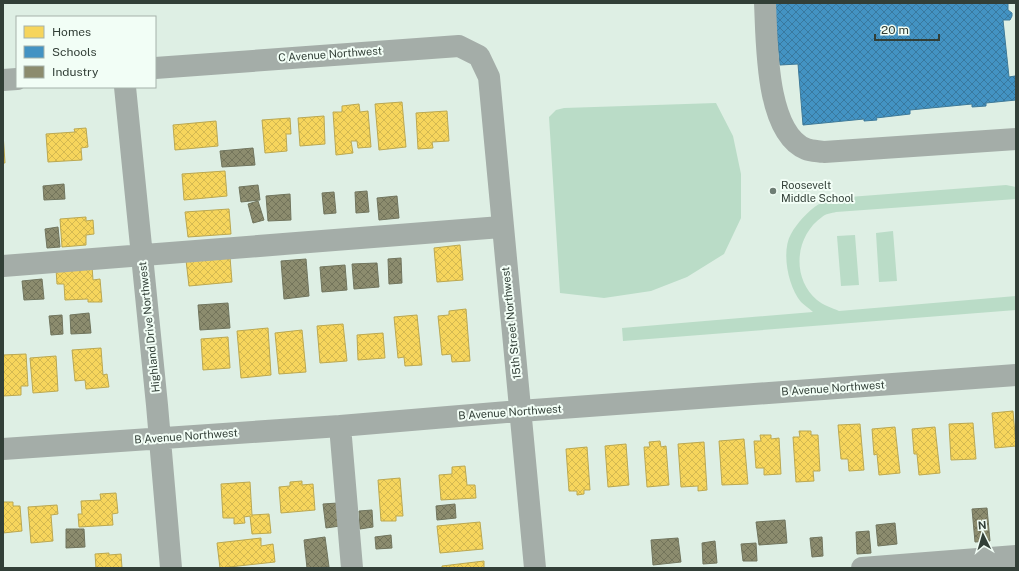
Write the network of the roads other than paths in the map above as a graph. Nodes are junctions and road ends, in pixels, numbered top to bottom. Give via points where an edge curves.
1 (765, 3) edge
2 (156, 68) edge
3 (488, 77) joint
4 (16, 79) edge
5 (3, 80) edge
6 (125, 88) edge
7 (1016, 138) edge
8 (501, 228) junction
9 (142, 256) junction
10 (3, 266) edge
11 (1016, 375) edge
12 (520, 411) junction
13 (340, 426) junction
14 (160, 438) junction
15 (3, 449) edge
16 (1016, 556) edge
17 (171, 568) edge
18 (352, 568) edge
19 (535, 568) edge
20 (862, 568) edge

1 - 7 street via 771,88 778,114 784,129 805,148 824,152
2 - 3 street, C Avenue Northwest via 459,46 479,56
3 - 8 street, 15th Street Northwest
4 - 5 street
6 - 9 street, Highland Drive Northwest
8 - 9 street
8 - 12 street, 15th Street Northwest
9 - 10 street
9 - 14 street, Highland Drive Northwest
11 - 12 street, B Avenue Northwest
12 - 13 street, B Avenue Northwest
12 - 19 street, 15th Street Northwest
13 - 14 street, B Avenue Northwest
13 - 18 street
14 - 15 street, B Avenue Northwest
14 - 17 street, Highland Drive Northwest
16 - 20 street

